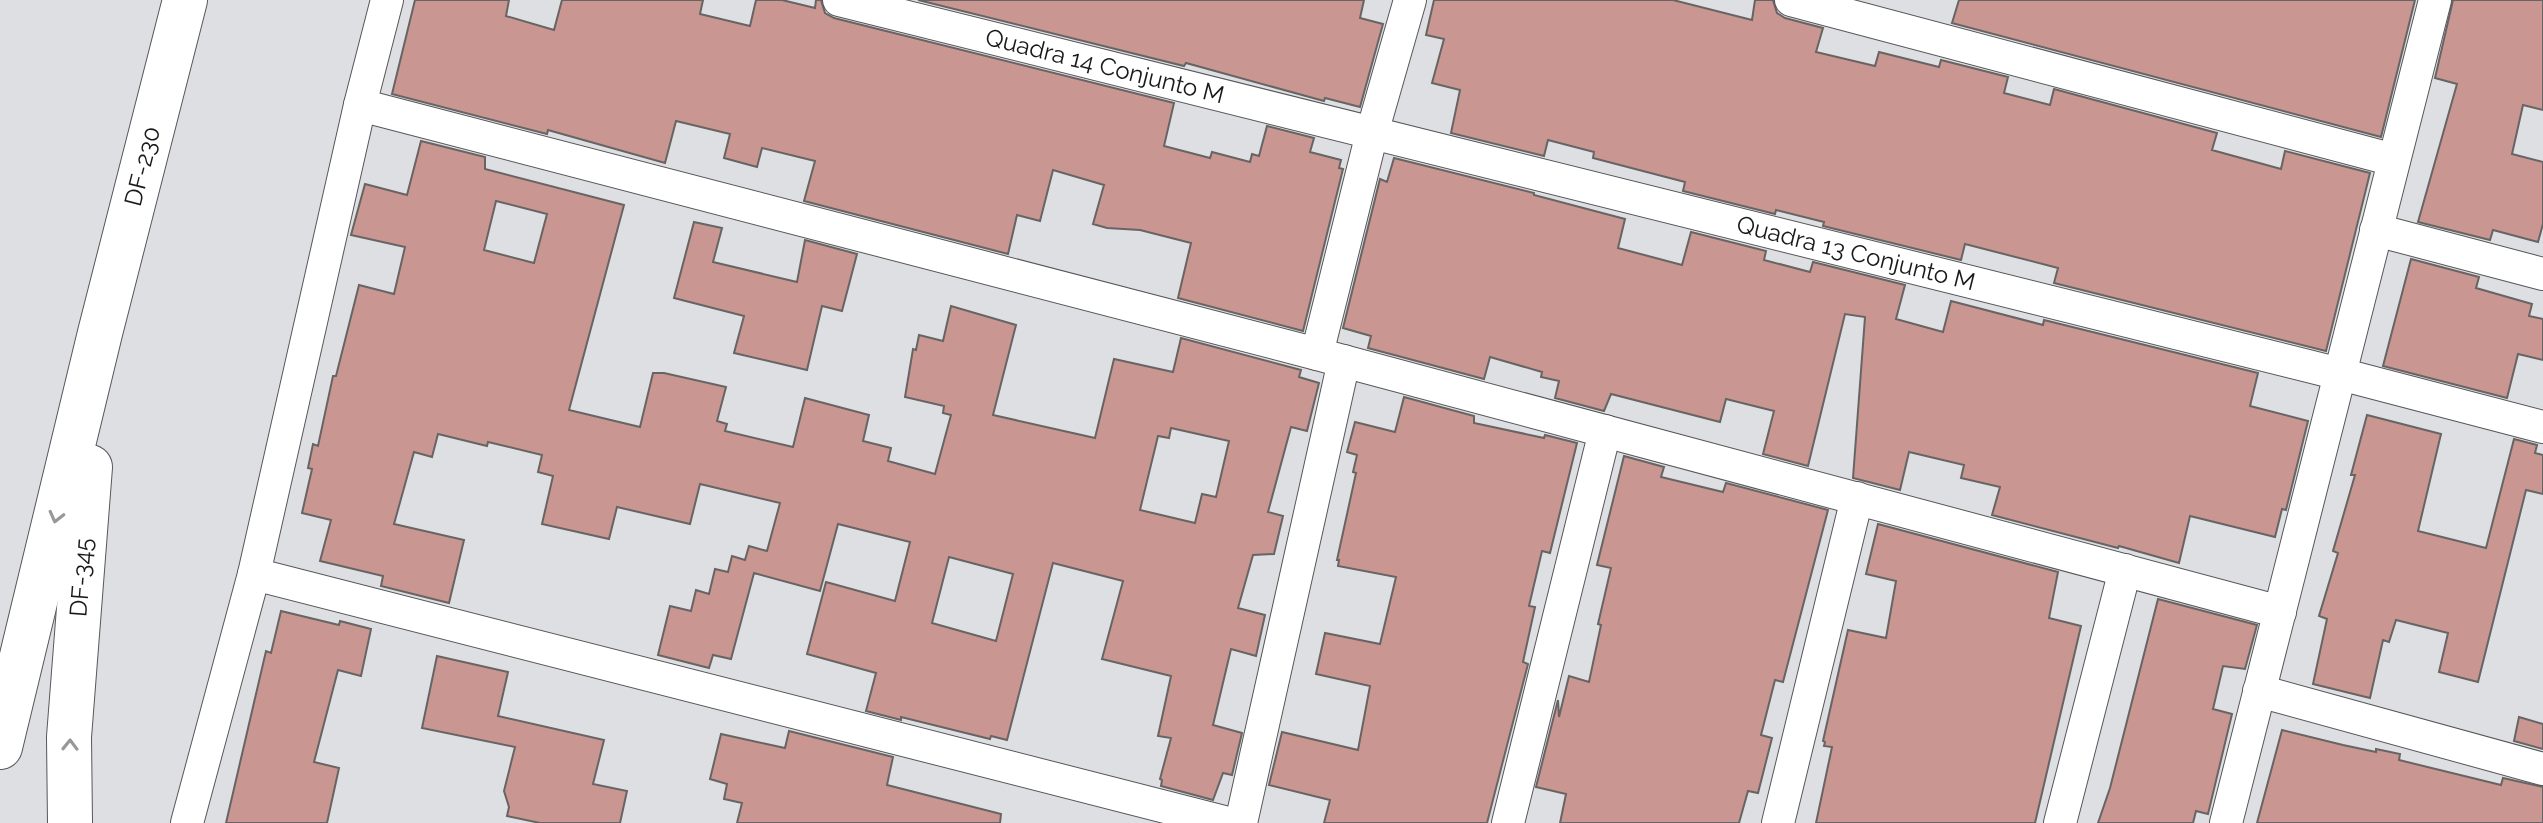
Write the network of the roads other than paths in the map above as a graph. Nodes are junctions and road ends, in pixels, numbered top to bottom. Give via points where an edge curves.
1 (185, 0) edge
2 (387, 0) edge
3 (839, 0) edge
4 (1410, 0) edge
5 (1791, 0) edge
6 (2435, 0) edge
7 (360, 105) junction
8 (1372, 133) junction
9 (2394, 160) junction
10 (2376, 230) junction
11 (2543, 274) edge
12 (100, 333) junction
13 (1331, 357) junction
14 (2340, 374) junction
15 (2543, 427) edge
16 (1605, 431) junction
17 (1857, 498) junction
18 (2125, 570) junction
19 (254, 574) junction
20 (2280, 612) junction
21 (2259, 691) junction
22 (0, 747) edge
23 (2543, 769) edge
24 (70, 823) edge
25 (187, 823) edge
26 (1228, 823) edge
27 (1241, 823) edge
28 (1508, 823) edge
29 (1778, 823) edge
30 (2060, 823) edge
31 (2226, 823) edge

1 - 12 main road, DF-230 / DF-230
2 - 7 street
3 - 8 street, Quadra 14 Conjunto M
4 - 8 street
5 - 9 street
6 - 9 street
7 - 13 street
7 - 19 street
8 - 13 street
8 - 14 street, Quadra 13 Conjunto M
9 - 10 street
10 - 11 street
10 - 14 street
12 -> 22 main road, DF-230
24 -> 12 main road, DF-345 / DF-345 via 69,737
13 - 16 street
13 - 27 street
14 - 15 street, Quadra 13 Conjunto M
14 - 20 street
16 - 17 street
16 - 28 street
17 - 18 street
17 - 29 street
18 - 20 street
18 - 30 street
19 - 25 street
19 - 26 street
20 - 21 street
21 - 23 street
21 - 31 street

